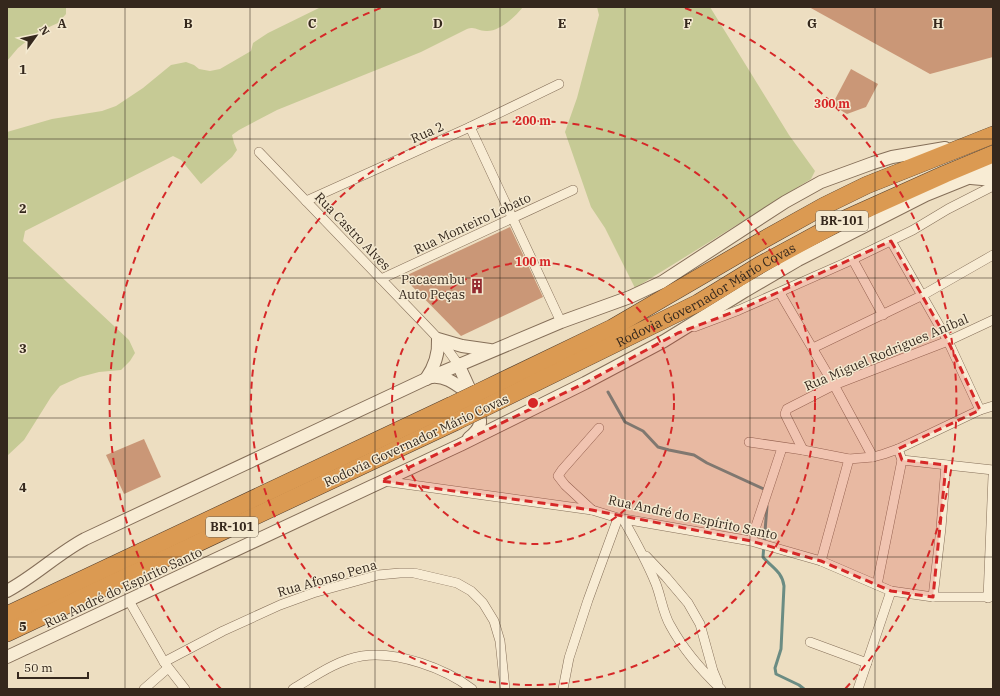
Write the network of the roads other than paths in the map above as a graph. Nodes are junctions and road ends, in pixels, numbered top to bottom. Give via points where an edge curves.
1 (559, 84) dead end
2 (470, 127) junction
3 (993, 135) edge
4 (972, 144) junction
5 (259, 152) dead end
6 (993, 154) edge
7 (993, 168) edge
8 (966, 178) junction
9 (993, 180) edge
10 (993, 186) edge
11 (573, 190) dead end
12 (306, 201) junction
13 (513, 218) junction
14 (891, 241) junction
15 (993, 255) edge
16 (853, 260) junction
17 (381, 279) junction
18 (780, 293) junction
19 (924, 296) junction
20 (883, 315) junction
21 (993, 320) edge
22 (561, 322) junction
23 (678, 333) junction
24 (438, 339) junction
25 (948, 340) junction
26 (813, 348) junction
27 (494, 350) junction
28 (458, 364) junction
29 (426, 379) junction
30 (834, 385) junction
31 (474, 394) junction
32 (993, 406) edge
33 (980, 410) junction
34 (599, 428) dead end
35 (749, 442) dead end
36 (460, 445) junction
37 (782, 448) junction
38 (898, 449) junction
39 (803, 450) junction
40 (873, 457) junction
41 (849, 459) junction
42 (902, 460) junction
43 (946, 465) junction
44 (993, 470) edge
45 (993, 476) edge
46 (381, 481) junction
47 (592, 510) junction
48 (621, 518) junction
49 (751, 541) junction
50 (640, 551) junction
51 (821, 561) junction
52 (666, 577) junction
53 (656, 585) junction
54 (877, 585) junction
55 (7, 591) edge
56 (891, 591) junction
57 (932, 597) junction
58 (990, 597) edge
59 (128, 600) junction
60 (7, 615) edge
61 (7, 633) edge
62 (810, 642) dead end
63 (709, 656) junction
64 (7, 657) edge
65 (695, 661) junction
66 (867, 663) junction
67 (166, 665) junction
68 (144, 689) edge
69 (185, 689) edge
70 (293, 689) edge
71 (472, 689) edge
72 (505, 689) edge
73 (563, 689) edge
74 (721, 689) edge
75 (858, 689) edge

1 - 2 street, Rua 2
2 - 12 street, Rua 2
2 - 13 street
3 - 4 highway, Rodovia Governador Mário Covas / BR-101
4 - 22 street, Rodovia Governador Mário Covas via 892,157 838,175 795,196 662,282 618,302
4 - 31 highway, Rodovia Governador Mário Covas / BR-101 via 867,185 836,200 612,328
5 - 12 street, Rua Castro Alves
6 - 61 highway, Rodovia Governador Mário Covas / BR-101, bridge via 847,218 760,265 698,303 576,364
7 - 8 street, Rua André do Espírito Santo
8 - 9 street
8 - 23 street, Rua André do Espírito Santo via 907,204 798,260
10 - 14 street
11 - 13 street, Rua Monteiro Lobato
12 - 17 street, Rua Castro Alves
13 - 17 street, Rua Monteiro Lobato
13 - 22 street
14 - 16 street
14 - 19 street
15 - 19 street
16 - 18 street
16 - 20 street
17 - 24 street, Rua Castro Alves
18 - 23 street
18 - 26 street
19 - 20 street
19 - 25 street
20 - 26 street
21 - 25 street, Rua Miguel Rodrigues Aníbal
22 - 27 street, Rodovia Governador Mário Covas
23 - 36 street, Rua André do Espírito Santo
24 - 27 street via 462,346
24 - 28 street, Rua Castro Alves
24 - 29 street via 436,360
25 - 30 street, Rua Miguel Rodrigues Aníbal
25 - 33 street
26 - 30 street
27 - 28 street, Rodovia Governador Mário Covas
28 - 29 street, Rodovia Governador Mário Covas
28 - 31 street
29 - 31 street via 446,378
29 - 55 street, Rodovia Governador Mário Covas via 85,539
30 - 39 street, Rua Miguel Rodrigues Aníbal via 786,411 785,414
30 - 40 street
31 - 36 street via 480,422 474,433
31 - 60 highway, Rodovia Governador Mário Covas / BR-101, bridge
32 - 33 street
33 - 38 street
34 - 47 street via 558,476
35 - 37 street
36 - 46 street, Rua André do Espírito Santo
37 - 39 street
37 - 49 street
38 - 40 street
38 - 42 street
39 - 41 street
40 - 41 street
41 - 51 street
42 - 43 street
42 - 54 street
43 - 44 street
43 - 57 street
45 - 58 street
46 - 47 street, Rua André do Espírito Santo
46 - 59 street, Rua André do Espírito Santo
47 - 48 street, Rua André do Espírito Santo
48 - 49 street, Rua André do Espírito Santo
48 - 50 street
48 - 73 street via 588,600 569,658
49 - 51 street, Rua André do Espírito Santo
50 - 52 street
50 - 53 street
51 - 54 street, Rua André do Espírito Santo
52 - 53 street
52 - 63 street via 688,603 700,624
53 - 65 street via 668,623
54 - 56 street, Rua André do Espírito Santo
56 - 57 street, Rua André do Espírito Santo
56 - 66 street
57 - 58 street, Rua André do Espírito Santo
59 - 64 street, Rua André do Espírito Santo
59 - 67 street
62 - 66 street
63 - 65 street
63 - 74 street
65 - 74 street
66 - 75 street
67 - 68 street, Rua Afonso Pena
67 - 69 street
67 - 72 street, Rua Afonso Pena via 223,631 286,603 378,575 414,573 457,583 471,591 483,603 494,621 500,641
70 - 71 street via 342,662 362,656 385,656 405,659 436,669

